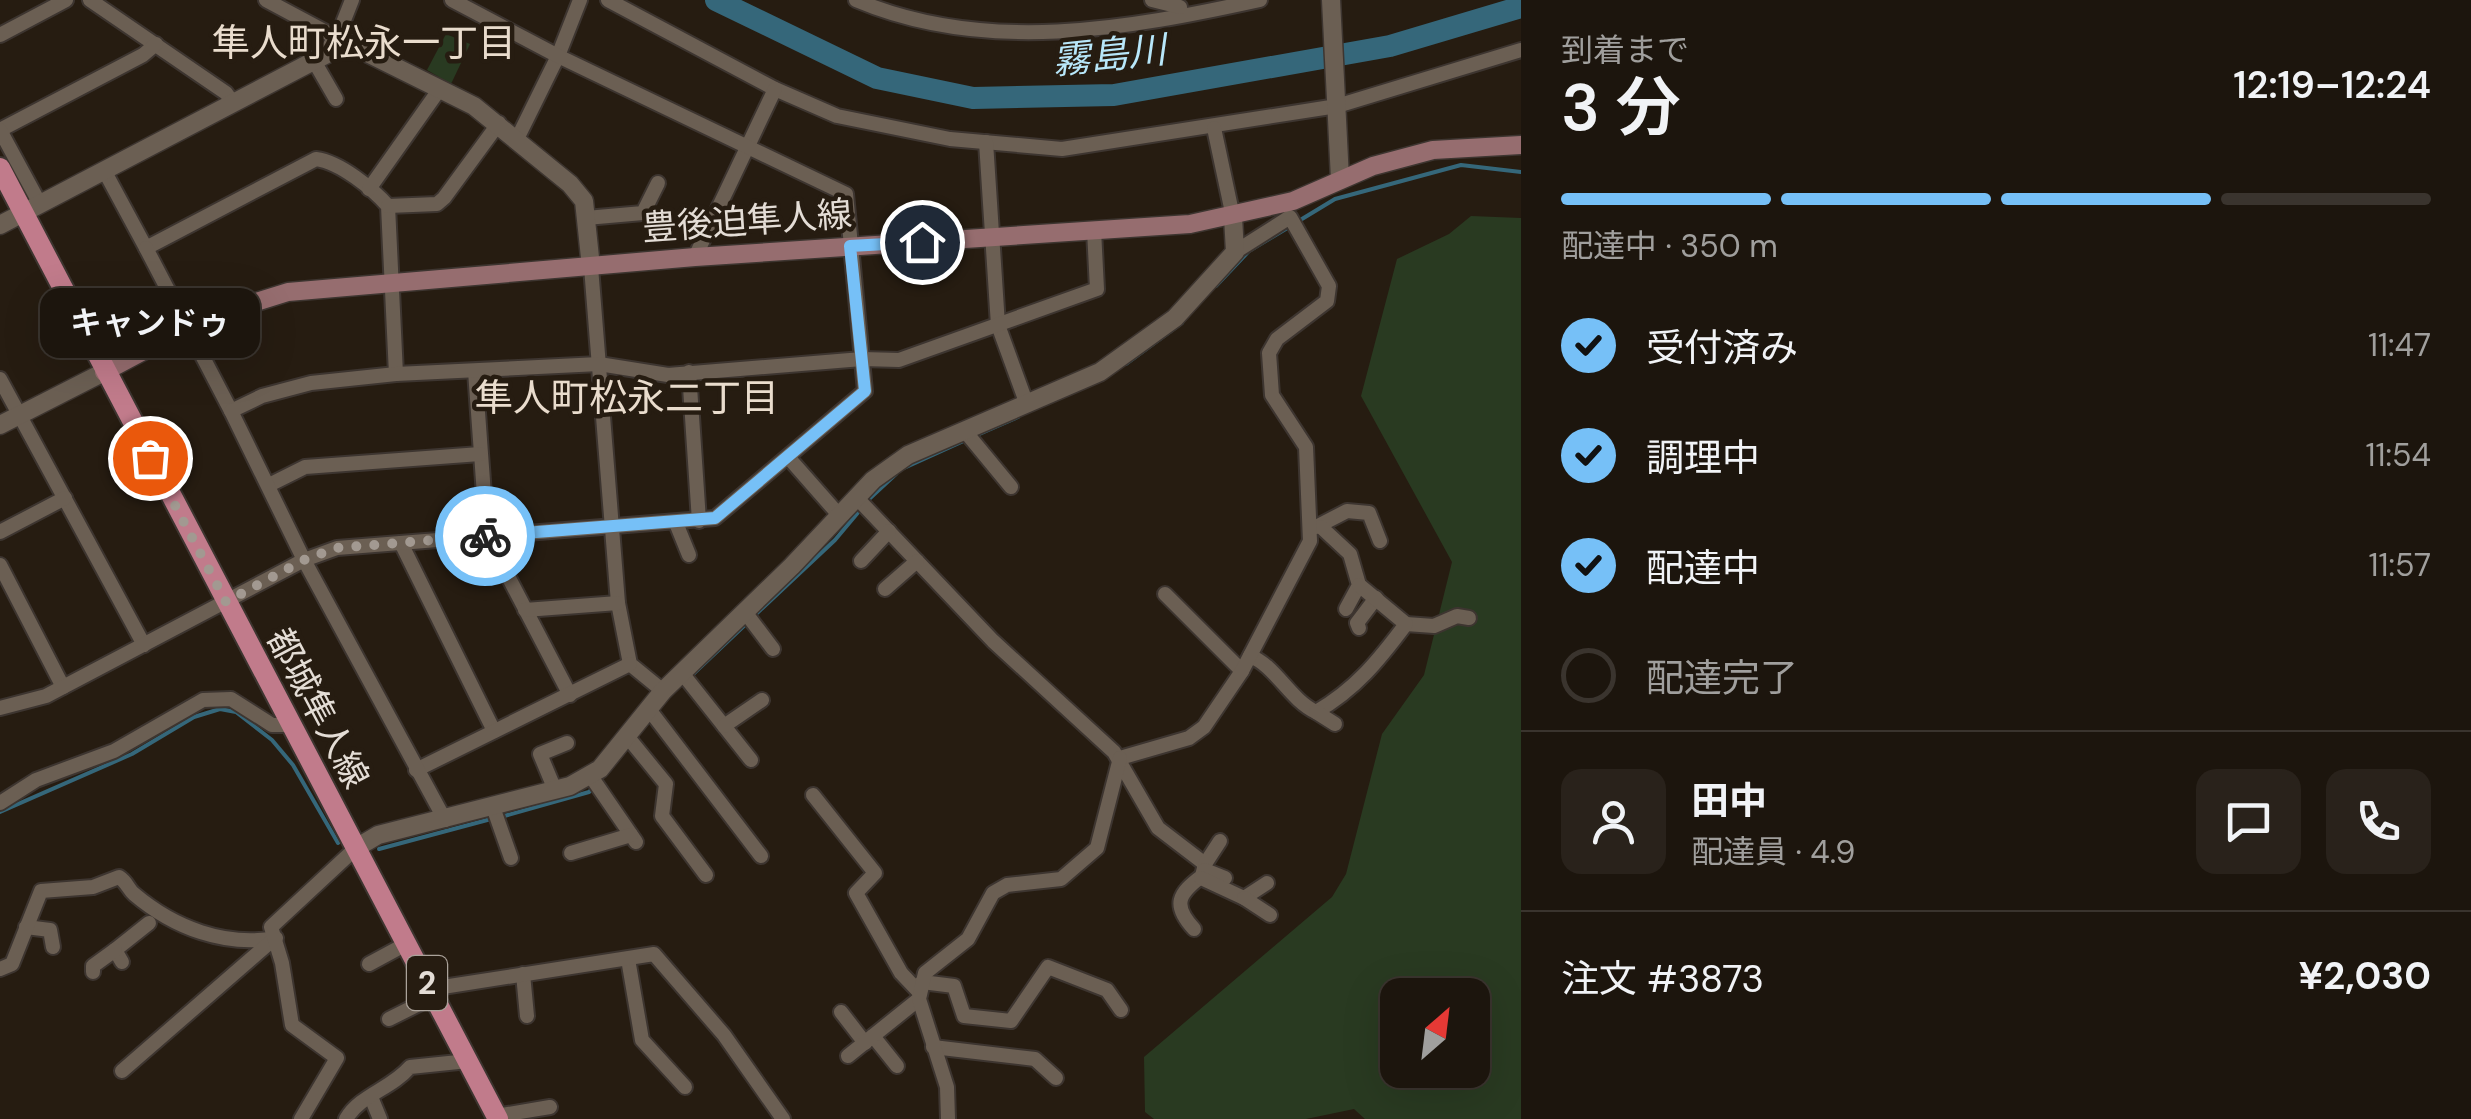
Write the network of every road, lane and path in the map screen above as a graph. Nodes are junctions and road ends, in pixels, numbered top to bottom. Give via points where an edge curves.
1 (66, 0) edge
2 (90, 0) edge
3 (352, 0) edge
4 (452, 0) edge
5 (580, 0) edge
6 (608, 0) edge
7 (856, 0) edge
8 (1152, 0) edge
9 (1260, 0) edge
10 (1331, 0) edge
11 (270, 1) edge
12 (1182, 9) edge
13 (0, 35) edge
14 (337, 38) junction
15 (156, 44) junction
16 (1521, 50) edge
17 (558, 56) junction
18 (314, 61) junction
19 (775, 89) junction
20 (439, 90) junction
21 (336, 99) dead end
22 (233, 103) junction
23 (1337, 106) junction
24 (498, 123) junction
25 (1214, 128) junction
26 (0, 130) edge
27 (516, 139) junction
28 (986, 142) junction
29 (1521, 145) edge
30 (750, 150) junction
31 (0, 168) edge
32 (106, 172) junction
33 (1340, 179) junction
34 (658, 183) dead end
35 (369, 190) junction
36 (388, 206) junction
37 (14, 215) edge
38 (1233, 216) junction
39 (586, 218) junction
40 (1094, 230) junction
41 (994, 238) junction
42 (850, 246) junction
43 (146, 248) junction
44 (1234, 252) junction
45 (694, 257) junction
46 (591, 267) junction
47 (389, 283) junction
48 (998, 325) junction
49 (186, 328) junction
50 (862, 358) junction
51 (599, 364) junction
52 (475, 371) junction
53 (104, 372) junction
54 (689, 372) junction
55 (396, 374) junction
56 (0, 379) edge
57 (1026, 402) junction
58 (230, 411) junction
59 (20, 415) junction
60 (0, 425) edge
61 (968, 435) junction
62 (480, 454) junction
63 (788, 458) junction
64 (269, 485) junction
65 (1011, 486) dead end
66 (65, 498) junction
67 (861, 502) junction
68 (838, 516) junction
69 (699, 521) junction
70 (676, 523) junction
71 (1315, 527) junction
72 (610, 528) junction
73 (889, 531) junction
74 (0, 532) edge
75 (487, 536) junction
76 (1380, 541) dead end
77 (401, 543) junction
78 (689, 556) dead end
79 (304, 560) junction
80 (861, 560) dead end
81 (917, 561) junction
82 (0, 564) edge
83 (1359, 585) junction
84 (885, 589) dead end
85 (1166, 594) dead end
86 (1376, 598) junction
87 (226, 602) junction
88 (618, 603) junction
89 (1346, 609) dead end
90 (525, 610) junction
91 (749, 617) junction
92 (1468, 618) dead end
93 (1406, 624) junction
94 (1359, 628) dead end
95 (144, 645) junction
96 (772, 648) dead end
97 (1250, 656) junction
98 (630, 664) junction
99 (1242, 671) junction
100 (686, 678) junction
101 (63, 687) junction
102 (663, 691) junction
103 (570, 696) junction
104 (762, 700) dead end
105 (0, 708) edge
106 (651, 712) junction
107 (1316, 712) junction
108 (1335, 724) dead end
109 (290, 725) junction
110 (724, 726) junction
111 (494, 732) junction
112 (630, 739) junction
113 (567, 743) dead end
114 (1120, 758) junction
115 (751, 760) dead end
116 (416, 770) junction
117 (594, 781) junction
118 (555, 790) junction
119 (813, 795) dead end
120 (0, 802) edge
121 (494, 808) junction
122 (445, 820) junction
123 (1217, 847) dead end
124 (356, 848) junction
125 (571, 853) dead end
126 (761, 856) dead end
127 (511, 858) dead end
128 (1204, 870) junction
129 (706, 875) dead end
130 (1224, 878) dead end
131 (1267, 883) dead end
132 (130, 892) junction
133 (1244, 898) junction
134 (1270, 914) dead end
135 (26, 927) junction
136 (1194, 929) dead end
137 (276, 938) junction
138 (406, 944) junction
139 (54, 947) dead end
140 (628, 960) junction
141 (369, 964) dead end
142 (0, 969) edge
143 (93, 972) dead end
144 (523, 974) junction
145 (920, 991) junction
146 (432, 993) junction
147 (1121, 1010) dead end
148 (841, 1012) dead end
149 (527, 1016) dead end
150 (390, 1019) dead end
151 (869, 1039) junction
152 (933, 1047) junction
153 (848, 1056) dead end
154 (468, 1061) junction
155 (897, 1066) dead end
156 (122, 1071) dead end
157 (1056, 1078) dead end
158 (685, 1087) dead end
159 (370, 1097) junction
160 (550, 1107) dead end
161 (497, 1118) edge
162 (300, 1119) edge
163 (346, 1119) edge
164 (380, 1119) edge
165 (783, 1119) edge
166 (948, 1119) edge

1 - 13 street
2 - 15 street
3 - 14 street
4 - 17 street
5 - 17 street
6 - 19 street
7 - 12 street via 918,20 1013,33
8 - 12 street
9 - 12 street
10 - 23 street
11 - 14 street
14 - 18 street
14 - 20 street
15 - 22 street
15 - 26 street
16 - 23 street
17 - 27 street
17 - 30 street
18 - 21 street
18 - 22 street
19 - 28 street via 837,116
19 - 30 street
20 - 24 street
20 - 35 street
22 - 32 street
23 - 25 street
23 - 33 street
24 - 27 street
24 - 36 street via 437,204
25 - 28 street via 1062,149
25 - 38 street
26 - 37 street
27 - 39 street via 570,184 584,201
28 - 41 street
29 - 33 main road, 豊後迫隼人線 via 1433,150
30 - 42 street via 846,194
30 - 45 street
31 - 37 main road, 都城隼人線 / 2
32 - 37 street
32 - 43 street
33 - 38 main road, 豊後迫隼人線 via 1293,202
34 - 39 street via 643,213
35 - 36 street
35 - 43 street via 316,160
36 - 47 street
37 - 53 main road, 都城隼人線 / 2
38 - 40 main road, 豊後迫隼人線
38 - 44 street
39 - 46 street
40 - 41 main road, 豊後迫隼人線
40 - 48 street via 1097,289
41 - 42 main road, 豊後迫隼人線
41 - 48 street
42 - 45 main road, 豊後迫隼人線
42 - 50 street
43 - 49 street
44 - 57 street via 1175,318 1100,372
44 - 71 street via 1294,223 1329,286 1327,302 1277,339 1269,353 1272,395 1306,447
45 - 46 main road, 豊後迫隼人線
46 - 47 main road, 豊後迫隼人線
46 - 51 street
47 - 49 main road, 豊後迫隼人線 via 288,292
47 - 55 street
48 - 50 street via 899,360
48 - 57 street
49 - 53 main road, 豊後迫隼人線
49 - 58 street
50 - 54 street
50 - 63 street via 865,391
51 - 52 street
51 - 54 street
51 - 72 street
52 - 55 street
52 - 62 street
53 - 59 street
53 - 87 main road, 都城隼人線 / 2
54 - 69 street
55 - 58 street via 310,383
56 - 59 street
57 - 61 street
58 - 64 street
59 - 60 street
59 - 66 street
61 - 65 street
61 - 67 street via 908,455
62 - 64 street via 306,467
62 - 75 street
63 - 68 street
63 - 69 street via 715,518
64 - 79 street
66 - 74 street
66 - 95 street
67 - 68 street
67 - 73 street
68 - 91 street
69 - 70 street
70 - 72 street
70 - 78 street
71 - 76 street via 1347,510 1369,513
71 - 83 street via 1350,554
71 - 97 street
72 - 75 street
72 - 88 street
73 - 80 street
73 - 81 street
75 - 77 street
75 - 90 street
77 - 79 street via 336,548
77 - 111 street
79 - 87 street
79 - 116 street
81 - 84 street
81 - 114 street
82 - 101 street
83 - 86 street
83 - 89 street
85 - 99 street
86 - 93 street
86 - 94 street
87 - 95 street
87 - 109 main road, 都城隼人線 / 2
88 - 90 street
88 - 98 street
90 - 103 street
91 - 96 street
91 - 100 street
92 - 93 street
93 - 107 street via 1370,673
95 - 101 street
97 - 99 street
97 - 107 street
98 - 102 street
98 - 103 street
99 - 114 street via 1197,733
100 - 102 street
100 - 110 street
101 - 105 street
102 - 106 street
103 - 111 street
104 - 110 street
106 - 112 street
106 - 126 street
107 - 108 street
109 - 120 street via 272,725 232,699 203,700
109 - 124 main road, 都城隼人線 / 2
110 - 115 street
111 - 116 street
112 - 117 street
112 - 129 street via 666,784 662,816
113 - 118 street via 534,755
114 - 128 street via 1156,824
114 - 145 street via 1097,848 1057,881 1010,884 994,893 968,939 934,963
116 - 122 street
117 - 118 street
117 - 125 street via 633,839
118 - 121 street
119 - 145 street via 875,873 856,893 901,973
121 - 122 street
121 - 127 street
122 - 124 street via 378,835
123 - 128 street
124 - 137 street via 271,927
124 - 138 main road, 都城隼人線 / 2
128 - 130 street
128 - 133 street
128 - 136 street via 1178,902
131 - 133 street
132 - 135 street via 119,877 93,887 46,888
132 - 137 street via 206,936
132 - 143 street via 150,924 118,956 92,966
133 - 134 street
135 - 139 street via 52,932
135 - 142 street via 12,964
137 - 156 street
137 - 162 street via 292,1025 338,1058
138 - 141 street
138 - 146 main road, 都城隼人線 / 2
140 - 144 street
140 - 158 street via 642,1040
140 - 165 street via 654,954
144 - 146 street
144 - 149 street
145 - 147 street via 954,986 964,1016 1011,1021 1048,967 1108,990
145 - 151 street
145 - 152 street
146 - 150 street
146 - 154 main road, 都城隼人線 / 2
148 - 151 street
151 - 153 street
151 - 155 street
152 - 157 street via 1035,1059
152 - 166 street via 947,1088
154 - 159 street via 410,1067
154 - 161 main road, 都城隼人線 / 2
159 - 163 street
159 - 164 street
160 - 161 street

